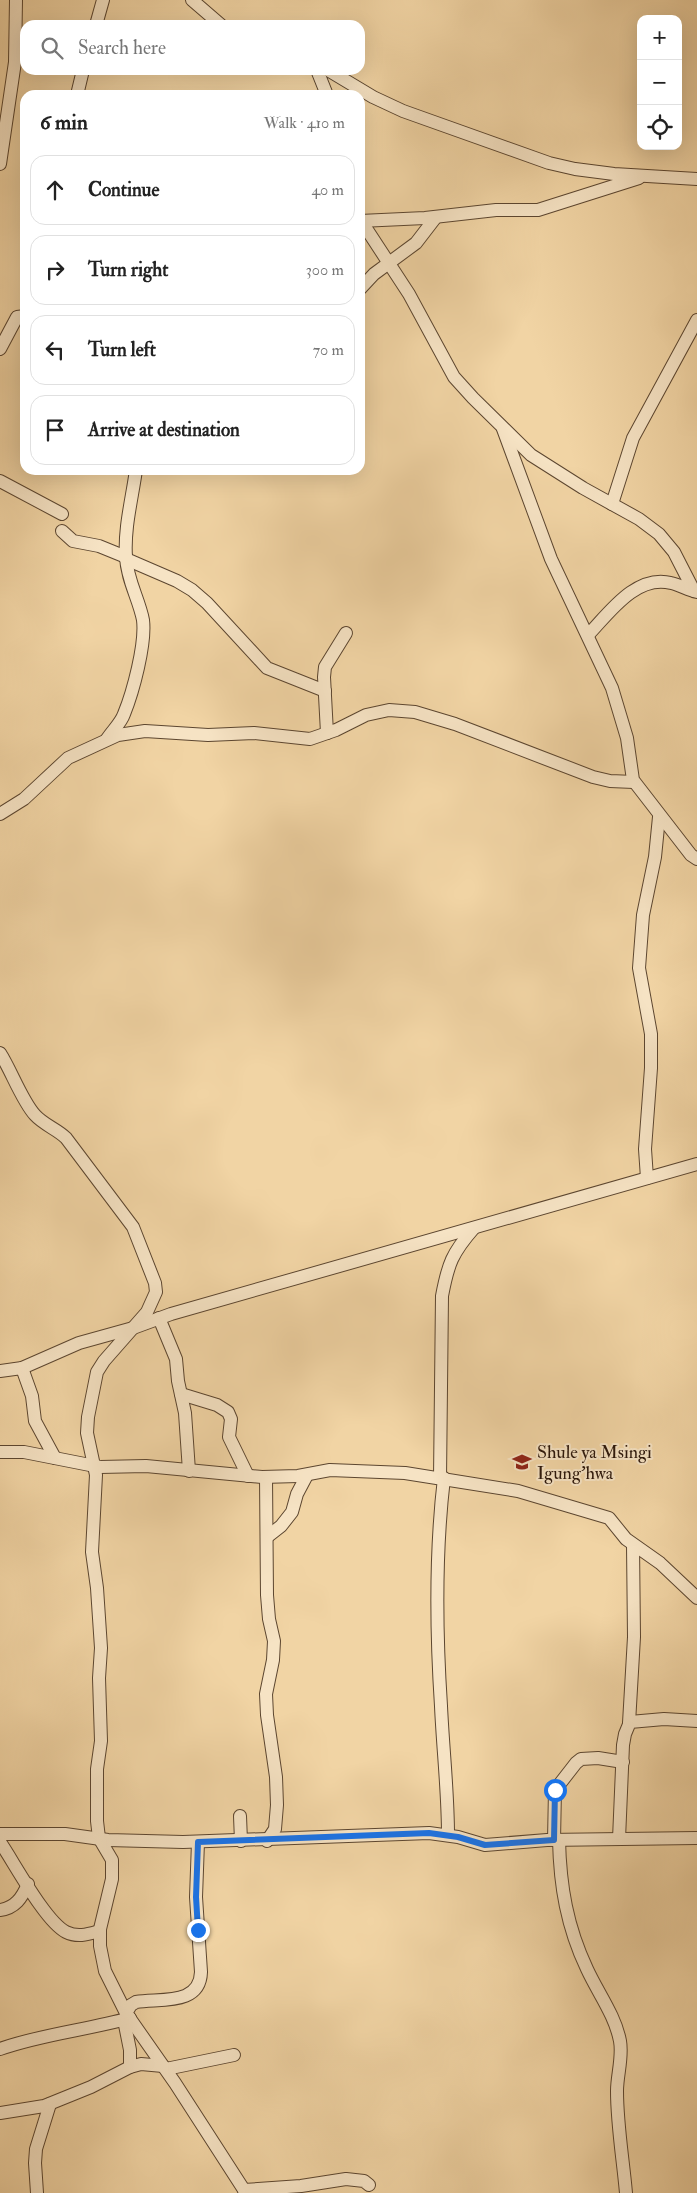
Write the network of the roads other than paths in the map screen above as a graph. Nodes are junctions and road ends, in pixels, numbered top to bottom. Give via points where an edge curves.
1 (16, 0) edge
2 (103, 0) edge
3 (192, 0) edge
4 (97, 20) edge
5 (215, 20) edge
6 (82, 75) edge
7 (319, 75) edge
8 (336, 75) edge
9 (78, 90) edge
10 (325, 90) edge
11 (361, 90) edge
12 (365, 93) edge
13 (0, 164) edge
14 (644, 176) junction
15 (697, 179) edge
16 (436, 217) junction
17 (365, 220) edge
18 (365, 227) edge
19 (388, 264) junction
20 (365, 284) edge
21 (20, 315) edge
22 (697, 320) edge
23 (683, 348) junction
24 (697, 348) edge
25 (0, 349) edge
26 (501, 424) junction
27 (135, 475) edge
28 (0, 481) edge
29 (612, 504) junction
30 (62, 514) dead end
31 (62, 531) dead end
32 (126, 558) junction
33 (695, 592) edge
34 (346, 633) dead end
35 (588, 636) junction
36 (325, 690) junction
37 (327, 733) junction
38 (107, 739) junction
39 (634, 782) junction
40 (0, 814) edge
41 (659, 816) junction
42 (697, 859) edge
43 (0, 1053) edge
44 (697, 1164) edge
45 (648, 1178) junction
46 (474, 1228) junction
47 (159, 1318) junction
48 (133, 1328) junction
49 (22, 1368) junction
50 (0, 1371) edge
51 (181, 1394) junction
52 (0, 1452) edge
53 (55, 1458) junction
54 (96, 1466) junction
55 (190, 1471) junction
56 (307, 1475) junction
57 (248, 1476) junction
58 (266, 1477) junction
59 (442, 1478) junction
60 (267, 1537) junction
61 (634, 1545) junction
62 (697, 1598) edge
63 (697, 1721) edge
64 (629, 1723) junction
65 (622, 1762) junction
66 (240, 1816) dead end
67 (0, 1834) edge
68 (448, 1835) junction
69 (99, 1838) junction
70 (697, 1838) edge
71 (619, 1839) junction
72 (267, 1840) junction
73 (556, 1840) junction
74 (240, 1841) junction
75 (0, 1842) edge
76 (198, 1842) junction
77 (28, 1884) junction
78 (0, 1910) edge
79 (100, 1931) junction
80 (127, 2017) junction
81 (0, 2049) edge
82 (234, 2055) dead end
83 (130, 2066) junction
84 (164, 2067) junction
85 (50, 2104) junction
86 (0, 2113) edge
87 (369, 2185) dead end
88 (245, 2191) edge
89 (37, 2193) edge
90 (626, 2193) edge

1 - 13 street via 15,62
2 - 4 street
3 - 5 street
6 - 9 street
7 - 10 street
8 - 11 street
12 - 14 street via 403,111 548,163
14 - 15 street
14 - 16 street via 538,210 496,210
16 - 17 street
16 - 19 street via 416,243
18 - 19 street
19 - 20 street
19 - 26 street via 409,294 454,377
21 - 25 street
22 - 23 street
23 - 24 street
23 - 29 street via 632,438
26 - 29 street via 531,455
26 - 35 street via 545,544
27 - 32 street via 129,503
28 - 30 street
29 - 33 street via 658,534 674,552
31 - 32 street via 73,541 99,546
32 - 36 street via 192,590 267,668
32 - 38 street via 143,621 143,636 124,716
33 - 35 street via 670,583 646,583 620,603
34 - 36 street via 325,667
35 - 39 street via 621,714
36 - 37 street
37 - 38 street via 298,739 254,733 208,735 145,731
37 - 39 street via 380,711 415,712 593,777
38 - 40 street via 68,758 24,799
39 - 41 street
41 - 42 street via 690,855
41 - 45 street via 642,924 639,968 650,1034 645,1149
43 - 48 street via 31,1111 61,1132 74,1147 121,1208 139,1239 156,1292 152,1303
44 - 45 street
45 - 46 street
46 - 47 street
46 - 59 street via 453,1254 442,1296
47 - 48 street
47 - 51 street via 174,1355
48 - 49 street via 79,1343
48 - 54 street via 104,1361 92,1389 87,1433
49 - 50 street
49 - 53 street via 32,1396 35,1422
51 - 55 street
51 - 57 street via 228,1412 229,1437
52 - 53 street via 24,1452
53 - 54 street
54 - 55 street via 146,1466
54 - 69 street via 92,1544 101,1648 101,1741 97,1770
55 - 57 street
56 - 58 street
56 - 59 street via 341,1470
56 - 60 street via 292,1512
57 - 58 street
58 - 60 street
59 - 61 street via 518,1491 603,1516 614,1522
59 - 68 street via 437,1567
60 - 72 street via 268,1606 274,1641 266,1694 277,1815 273,1835
61 - 62 street via 660,1563
61 - 64 street via 635,1620
63 - 64 street via 635,1720
64 - 65 street
65 - 71 street
65 - 73 street via 598,1758 581,1759 576,1763 555,1790
66 - 74 street
67 - 69 street via 65,1834
68 - 72 street via 406,1833
68 - 73 street via 485,1845
69 - 76 street
69 - 79 street via 112,1860 112,1879
70 - 71 street
71 - 73 street
72 - 74 street
73 - 90 street via 560,1885 570,1929 620,2041 617,2118
74 - 76 street
75 - 77 street
76 - 80 street via 196,1897 200,1983 182,1998 131,2004
77 - 78 street via 16,1903
77 - 79 street via 48,1914 67,1932 86,1935
79 - 80 street via 106,1971
80 - 81 street
80 - 83 street
80 - 84 street
82 - 84 street
83 - 84 street
83 - 85 street
84 - 88 street
85 - 86 street
85 - 89 street via 36,2149
87 - 88 street via 364,2181 346,2179

